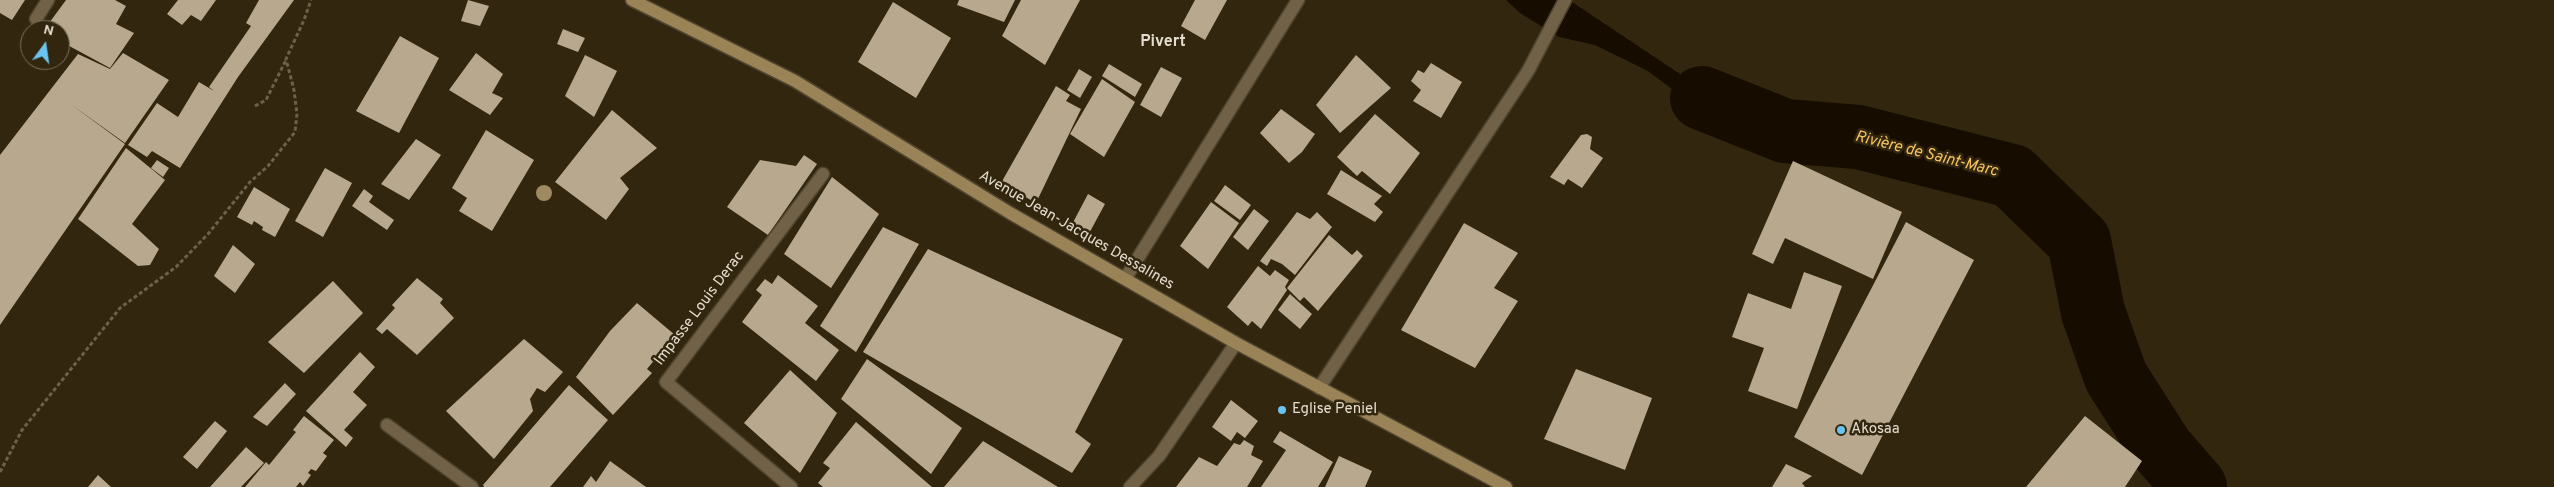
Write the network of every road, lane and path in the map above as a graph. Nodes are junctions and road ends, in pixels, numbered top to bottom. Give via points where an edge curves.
1 (48, 0) edge
2 (311, 0) edge
3 (632, 0) edge
4 (1298, 0) edge
5 (1565, 0) edge
6 (36, 19) dead end
7 (286, 59) junction
8 (255, 106) dead end
9 (823, 174) dead end
10 (1125, 279) junction
11 (1236, 343) junction
12 (1319, 388) junction
13 (387, 425) dead end
14 (0, 472) edge
15 (472, 487) edge
16 (791, 487) edge
17 (1130, 487) edge
18 (1506, 487) edge

1 - 6 street
2 - 7 path
3 - 10 street, Avenue Jean-Jacques Dessalines via 795,82
4 - 10 street
5 - 12 street via 1528,71
7 - 8 path via 266,100
7 - 14 path via 297,114 295,132 176,267 120,308 22,430
9 - 16 street, Impasse Louis Derac via 666,382
10 - 11 street, Avenue Jean-Jacques Dessalines
11 - 12 street, Avenue Jean-Jacques Dessalines
11 - 17 street via 1159,456
12 - 18 street, Avenue Jean-Jacques Dessalines
13 - 15 street

